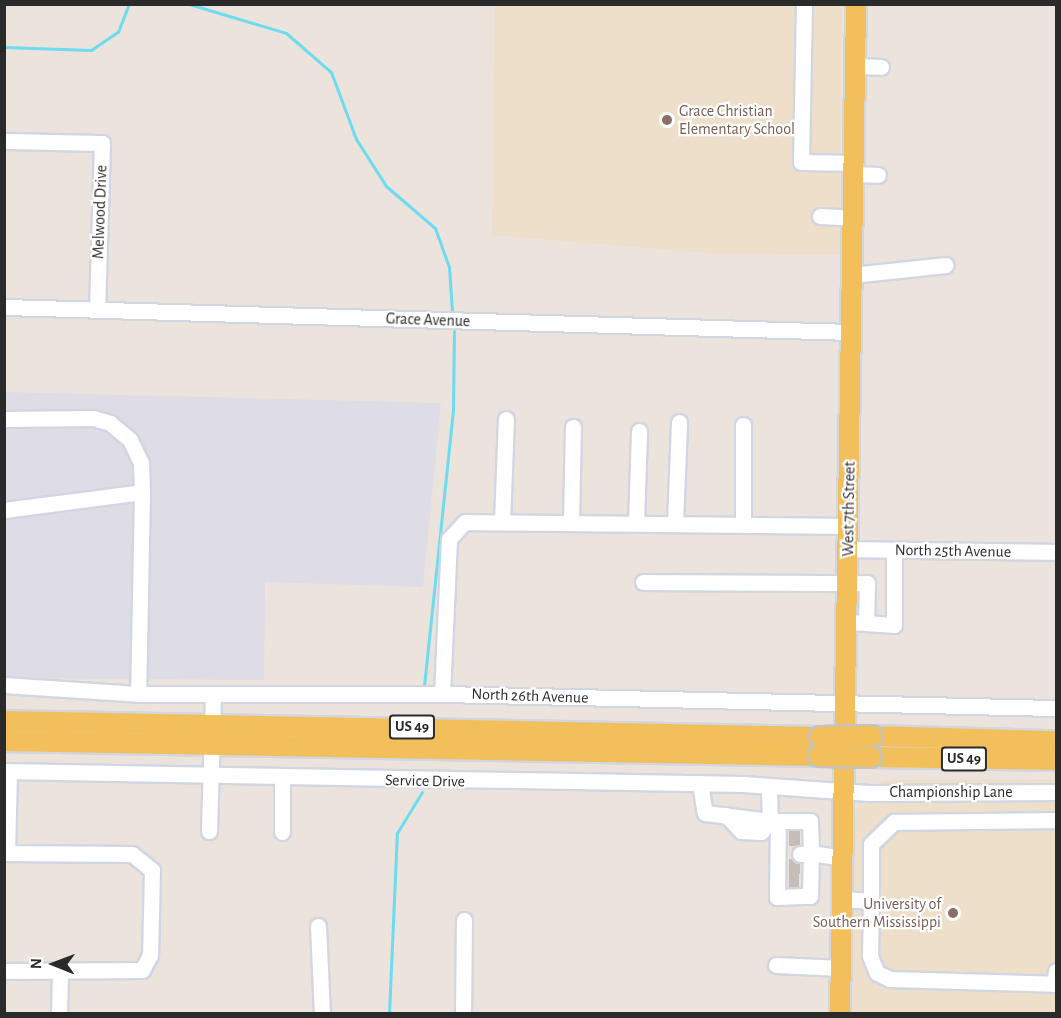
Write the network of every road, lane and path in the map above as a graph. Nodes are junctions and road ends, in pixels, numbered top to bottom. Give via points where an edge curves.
1 (804, 4) edge
2 (856, 4) edge
3 (856, 66) junction
4 (881, 68) dead end
5 (4, 141) edge
6 (853, 168) junction
7 (878, 175) dead end
8 (820, 216) dead end
9 (853, 218) junction
10 (945, 265) dead end
11 (852, 275) junction
12 (4, 307) edge
13 (97, 307) junction
14 (851, 332) junction
15 (4, 419) edge
16 (506, 419) dead end
17 (679, 422) dead end
18 (743, 425) dead end
19 (573, 427) dead end
20 (639, 430) dead end
21 (142, 492) junction
22 (4, 510) edge
23 (502, 522) junction
24 (571, 522) junction
25 (636, 523) junction
26 (675, 523) junction
27 (742, 524) junction
28 (849, 526) junction
29 (849, 549) junction
30 (894, 550) junction
31 (1056, 552) edge
32 (642, 582) dead end
33 (894, 583) junction
34 (858, 584) junction
35 (857, 623) junction
36 (4, 685) edge
37 (138, 694) junction
38 (213, 694) junction
39 (442, 694) junction
40 (846, 702) junction
41 (1056, 708) edge
42 (4, 721) edge
43 (211, 734) junction
44 (4, 741) edge
45 (1056, 741) edge
46 (819, 746) junction
47 (1056, 760) edge
48 (7, 771) edge
49 (210, 774) junction
50 (282, 777) junction
51 (700, 783) junction
52 (769, 786) junction
53 (845, 791) junction
54 (1056, 792) edge
55 (1056, 820) edge
56 (774, 821) junction
57 (209, 831) dead end
58 (282, 832) dead end
59 (6, 853) edge
60 (843, 858) junction
61 (794, 859) junction
62 (843, 899) junction
63 (871, 901) junction
64 (464, 920) dead end
65 (318, 926) dead end
66 (776, 965) dead end
67 (841, 968) junction
68 (4, 971) edge
69 (1056, 971) edge
70 (60, 972) junction
71 (59, 1014) edge
72 (322, 1014) edge
73 (464, 1014) edge
74 (840, 1014) edge

1 - 6 street via 801,162
2 - 3 main road, West 7th Street
3 - 4 street
3 - 6 main road, West 7th Street
5 - 13 street, Melwood Drive via 102,143
6 - 7 street
6 - 9 main road, West 7th Street
8 - 9 street
9 - 11 main road, West 7th Street
10 - 11 street
11 - 14 main road, West 7th Street
12 - 13 street, Grace Avenue
13 - 14 street, Grace Avenue
14 - 28 main road, West 7th Street
15 - 21 street via 110,423 130,440 141,463
16 - 23 street
17 - 26 street
18 - 27 street
19 - 24 street
20 - 25 street
21 - 22 street
21 - 37 street
23 - 24 street
23 - 39 street via 465,522 448,539
24 - 25 street
25 - 26 street
26 - 27 street
27 - 28 street
28 - 29 main road, West 7th Street
29 - 30 street, North 25th Avenue
29 - 34 main road, West 7th Street
30 - 31 street, North 25th Avenue
30 - 33 street
32 - 34 street
33 - 34 street
33 - 35 street via 894,625
34 - 35 main road, West 7th Street
35 - 40 main road, West 7th Street
36 - 37 street, North 26th Avenue
37 - 38 street, North 26th Avenue
38 - 39 street, North 26th Avenue
38 - 43 street
39 - 40 street, North 26th Avenue
40 - 41 street, North 26th Avenue
40 - 53 main road, West 7th Street
42 - 43 main road, US 49
43 - 44 main road, US 49
43 - 46 main road, US 49
43 - 49 street
45 - 46 main road, US 49, bridge via 872,736
46 - 47 main road, US 49, bridge via 871,757
48 - 49 street, Service Drive
48 - 59 street
49 - 50 street, Service Drive
49 - 57 street
50 - 51 street, Service Drive
50 - 58 street
51 - 52 street, Service Drive
51 - 56 street via 705,813
52 - 53 street, Service Drive
52 - 56 street
53 - 54 street, Championship Lane
53 - 60 main road, West 7th Street
55 - 63 street via 894,822 871,844
56 - 61 street
56 - 61 street via 810,821
59 - 70 street via 132,854 152,870 150,955 142,970
60 - 61 street
60 - 62 main road, West 7th Street
62 - 63 street
62 - 67 main road, West 7th Street
63 - 69 street via 870,956 877,973 890,979 1054,984
64 - 73 street
65 - 72 street
66 - 67 street
67 - 74 main road, West 7th Street
68 - 70 street
70 - 71 street

